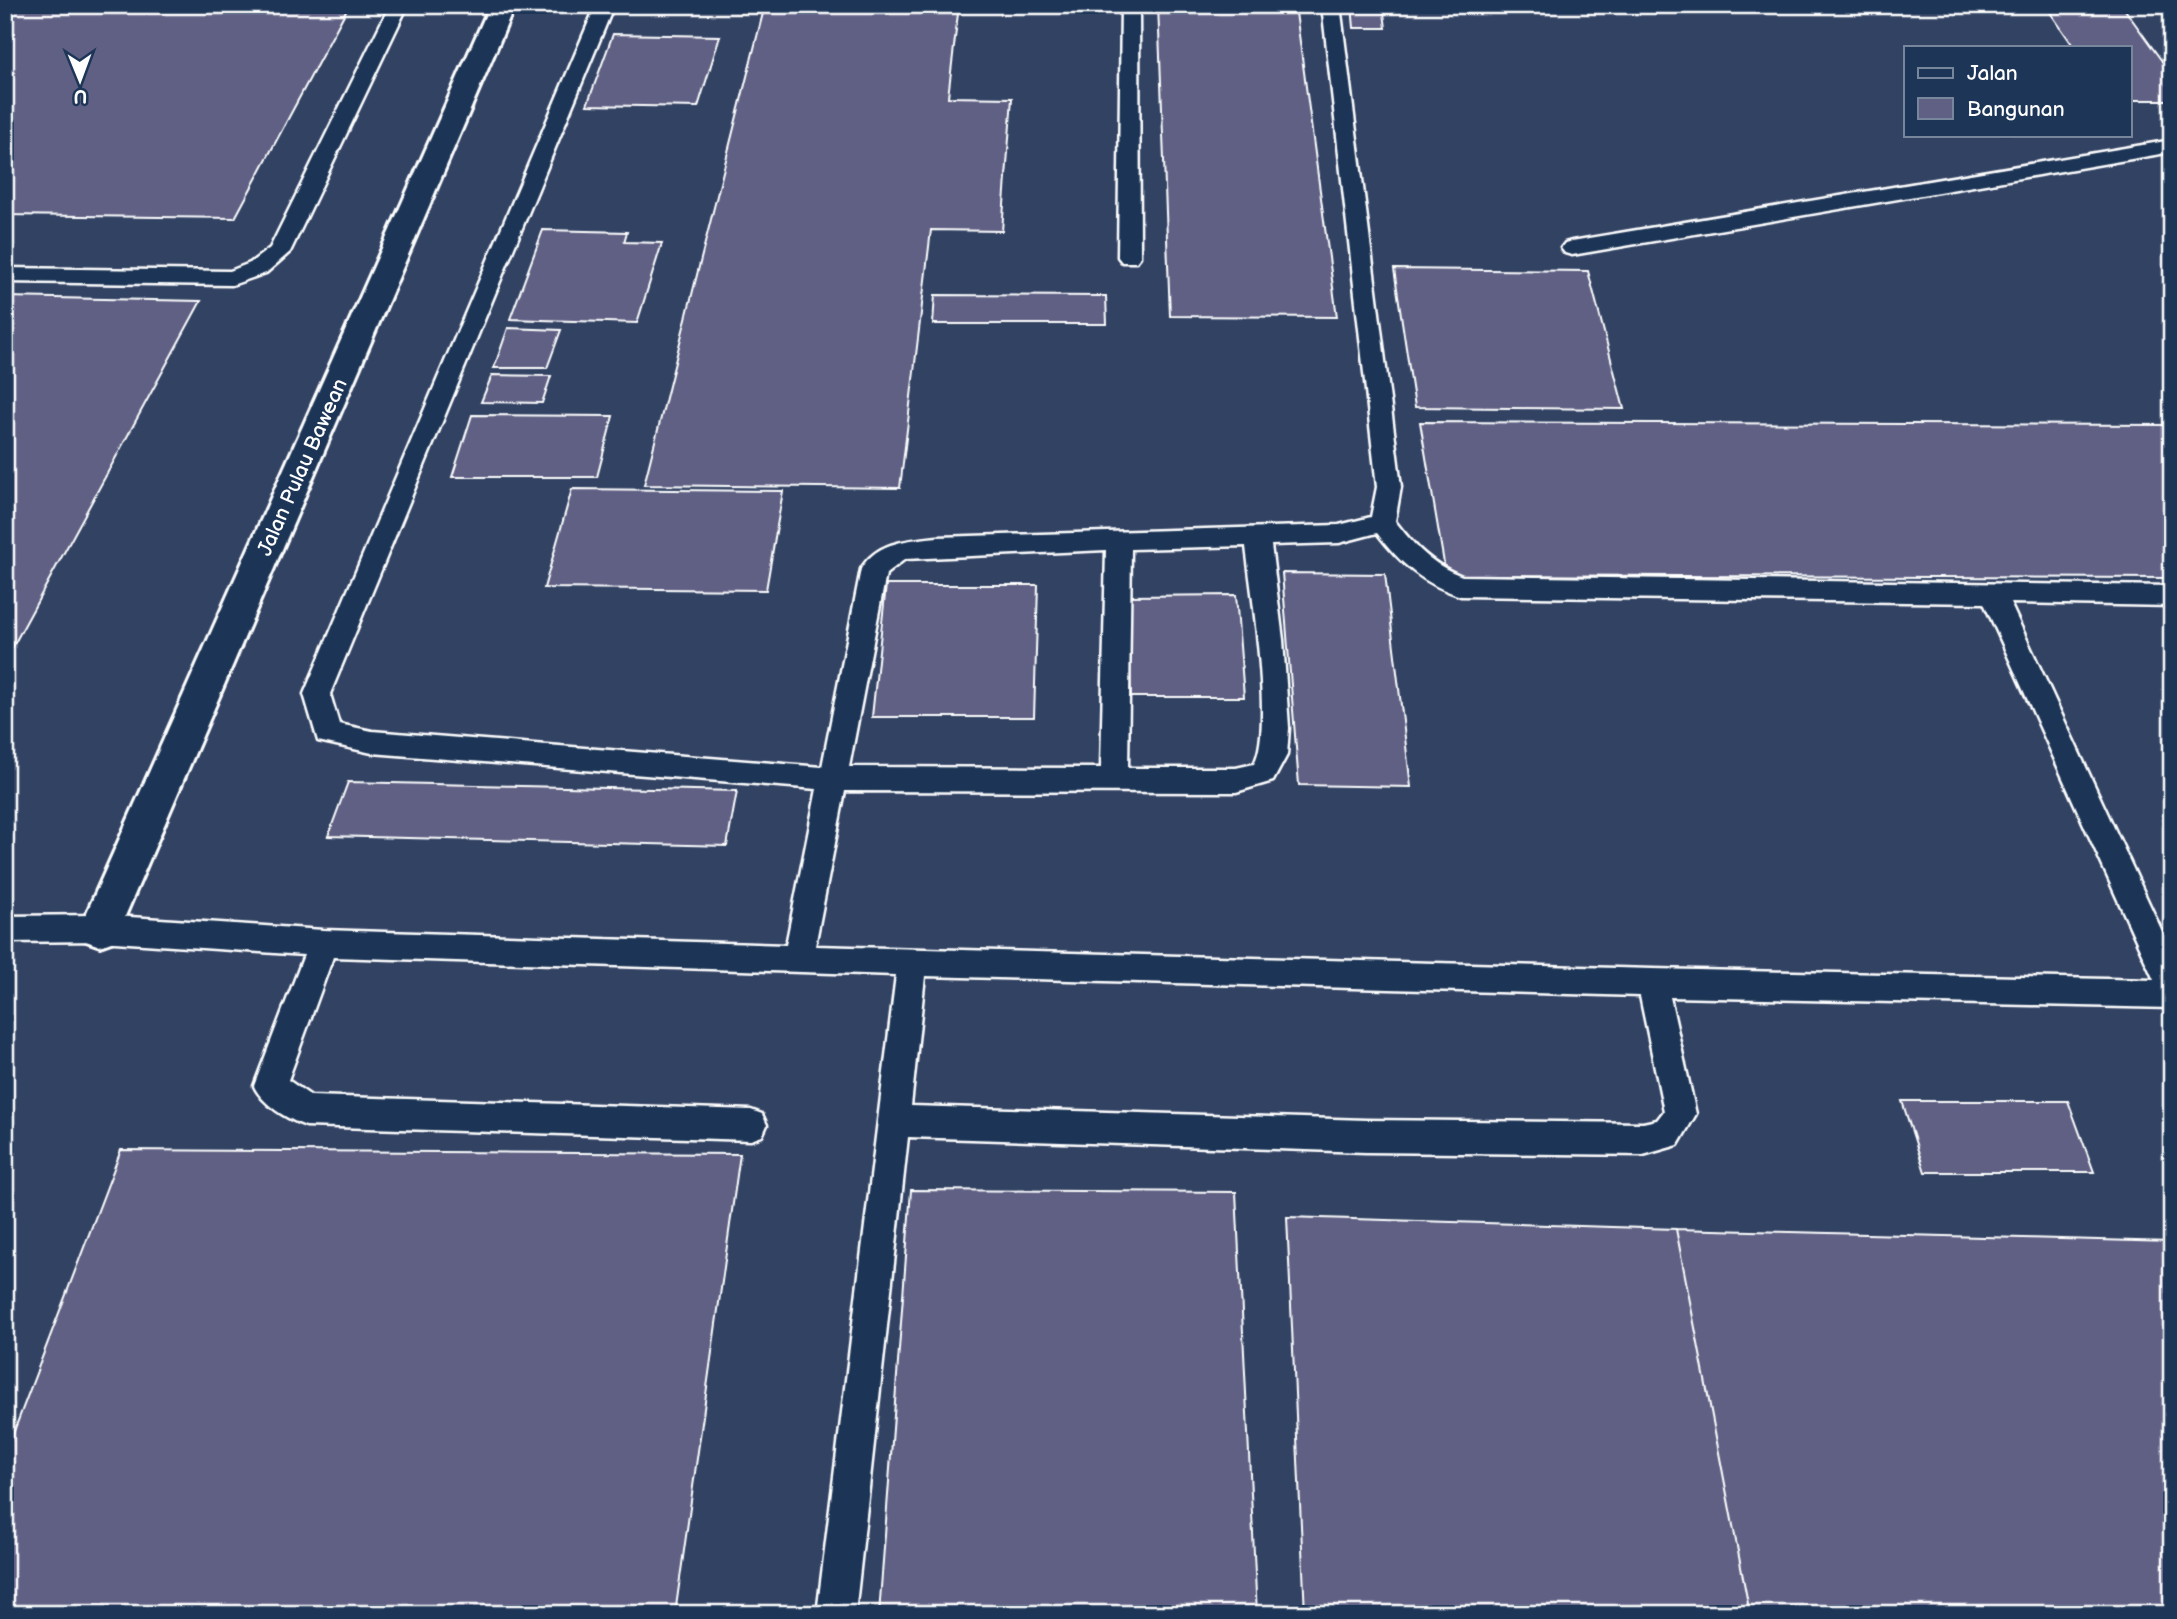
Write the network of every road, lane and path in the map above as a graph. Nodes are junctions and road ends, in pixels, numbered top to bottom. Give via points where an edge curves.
1 (399, 5) edge
2 (503, 5) edge
3 (605, 5) edge
4 (1130, 5) edge
5 (1331, 5) edge
6 (2172, 146) edge
7 (1572, 248) dead end
8 (1129, 257) dead end
9 (5, 275) edge
10 (1382, 523) junction
11 (1257, 536) junction
12 (1119, 540) junction
13 (1992, 593) junction
14 (2172, 596) edge
15 (833, 779) junction
16 (1115, 781) junction
17 (100, 928) junction
18 (5, 929) edge
19 (323, 943) junction
20 (798, 959) junction
21 (912, 962) junction
22 (1651, 983) junction
23 (2172, 986) edge
24 (2172, 994) edge
25 (896, 1121) junction
26 (751, 1125) dead end
27 (836, 1614) edge

1 - 9 lane via 279,252 258,268 232,278
2 - 17 street, Jalan Pulau Bawean
3 - 15 lane via 317,694 328,733 372,742
4 - 8 lane
5 - 10 lane via 1388,487
6 - 7 lane
10 - 11 lane via 1339,534
10 - 13 lane via 1431,576 1461,586
11 - 12 lane
11 - 16 lane via 1276,728 1273,755 1263,773 1236,780
12 - 15 lane via 899,550 874,569
12 - 16 lane
13 - 14 lane
13 - 23 lane
15 - 16 lane
15 - 20 lane
17 - 18 lane
17 - 19 lane
19 - 20 lane
19 - 26 lane via 270,1086 306,1111
20 - 21 lane
21 - 22 lane
21 - 25 lane
22 - 24 lane
22 - 25 lane via 1680,1114 1667,1135 1643,1139 1366,1136
25 - 27 lane

